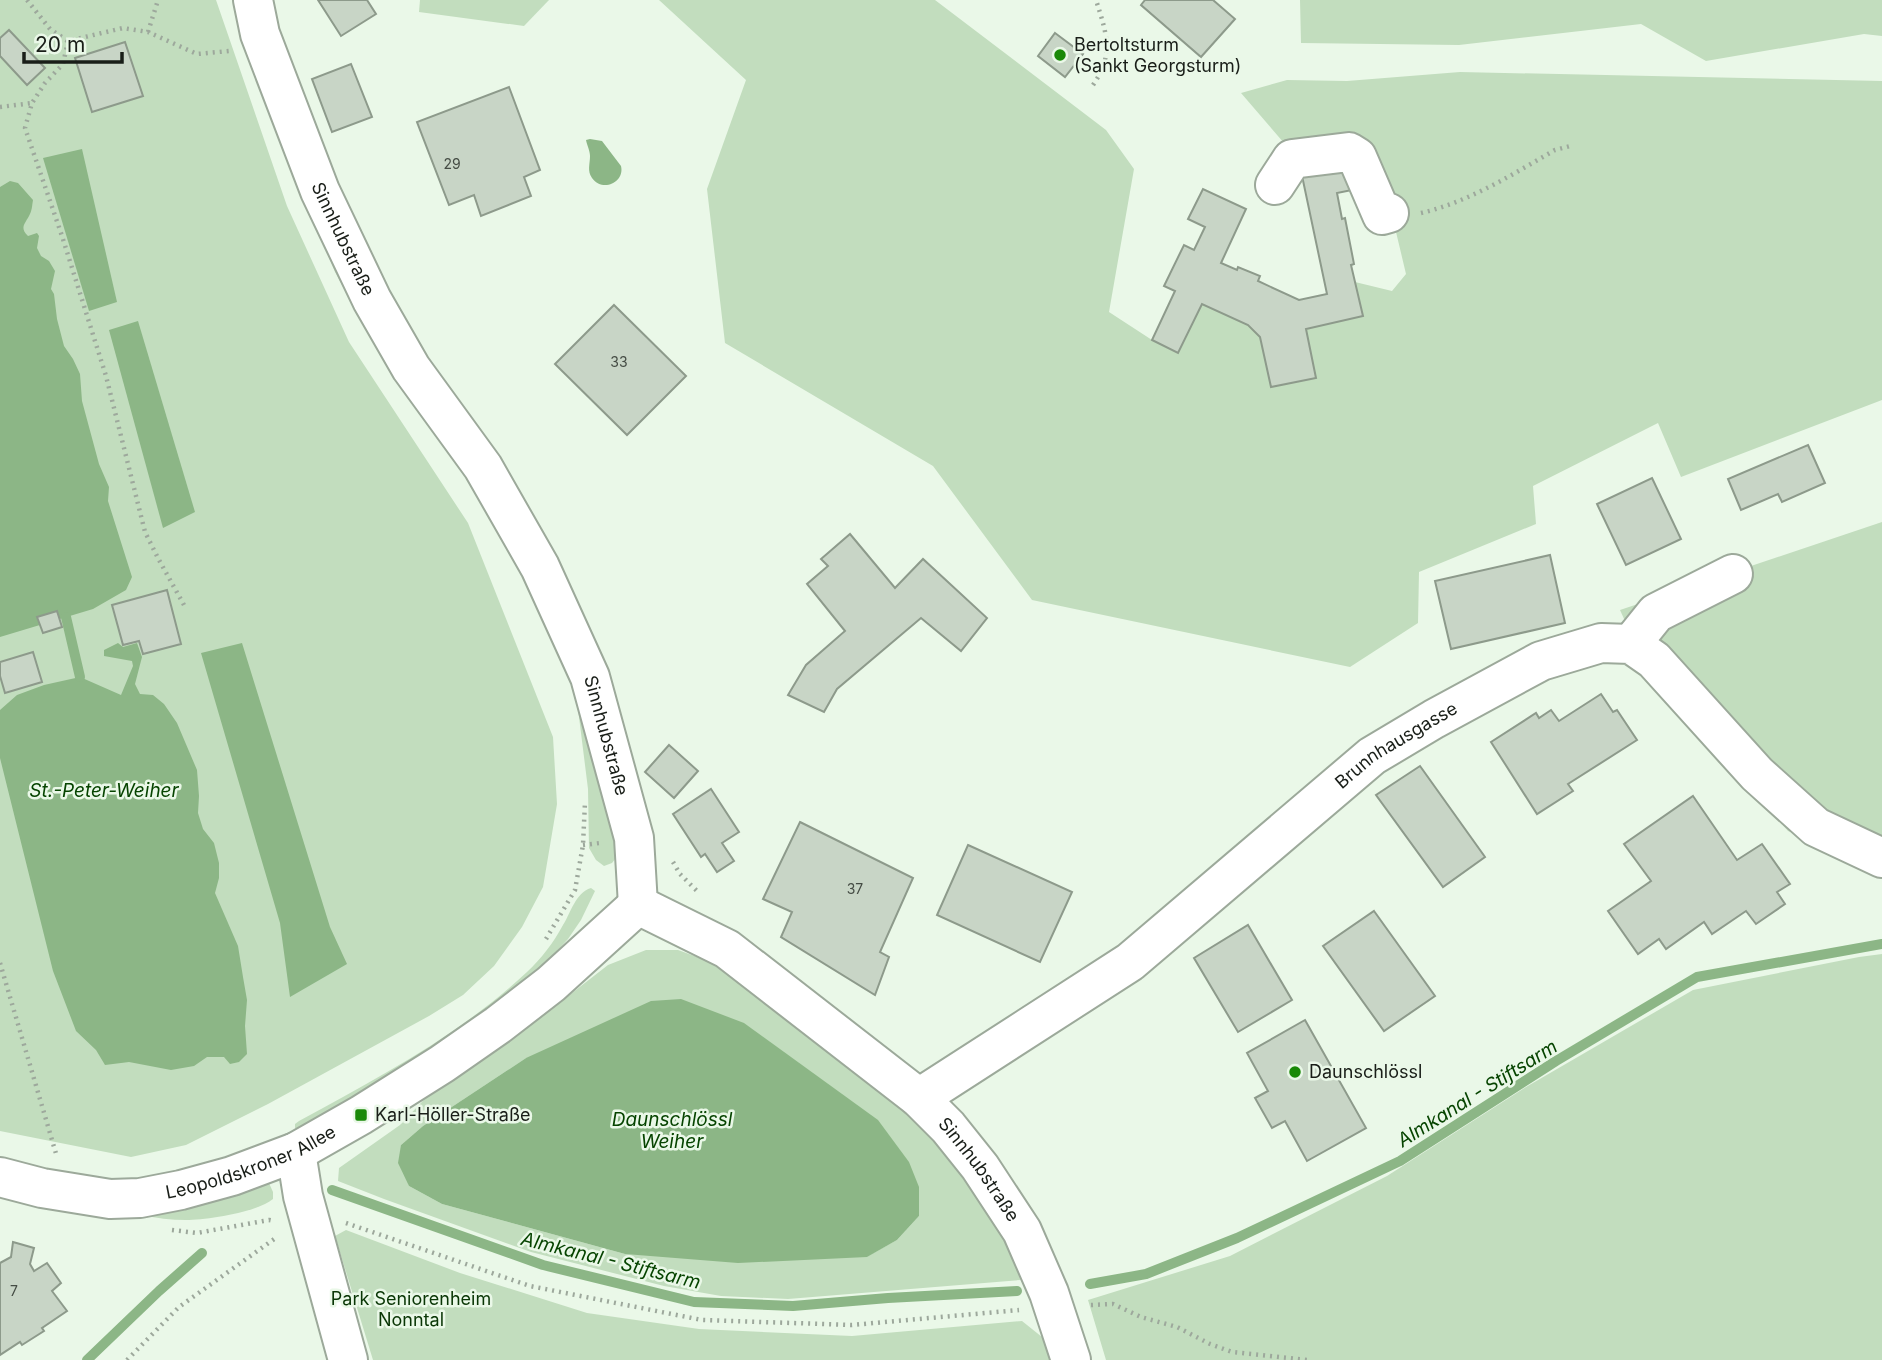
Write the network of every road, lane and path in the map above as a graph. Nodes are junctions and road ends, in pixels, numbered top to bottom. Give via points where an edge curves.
1 (27, 0) edge
2 (158, 0) edge
3 (1096, 0) edge
4 (256, 17) edge
5 (148, 32) junction
6 (68, 41) junction
7 (1093, 85) dead end
8 (32, 103) junction
9 (0, 107) edge
10 (1570, 146) dead end
11 (1275, 185) dead end
12 (1389, 214) joint
13 (1733, 574) dead end
14 (184, 605) dead end
15 (1630, 643) junction
16 (583, 845) dead end
17 (1882, 858) edge
18 (638, 905) junction
19 (542, 944) dead end
20 (0, 962) edge
21 (919, 1098) junction
22 (296, 1152) junction
23 (57, 1158) dead end
24 (0, 1177) edge
25 (339, 1220) dead end
26 (280, 1223) dead end
27 (164, 1230) dead end
28 (281, 1234) dead end
29 (1081, 1305) dead end
30 (1023, 1310) dead end
31 (127, 1360) edge
32 (348, 1360) edge
33 (1070, 1360) edge
34 (1307, 1360) edge

1 - 6 path via 50,29
2 - 5 path
3 - 7 path via 1107,35 1106,60
4 - 5 path via 240,50 197,54
4 - 18 street, Sinnhubstraße via 320,191 372,300 411,368 483,467 540,567 590,677 634,838
5 - 6 path via 123,28
6 - 8 path via 62,64
8 - 9 path
8 - 14 path via 25,128 106,376 145,532
10 - 12 path via 1446,206 1423,213
11 - 12 street via 1292,159 1349,152 1357,157 1382,215
13 - 15 street via 1656,613
15 - 17 street via 1654,660 1757,774 1816,827
15 - 21 street, Brunnhausgasse via 1601,643 1541,661 1372,756 1130,962
16 - 19 path via 575,890
18 - 21 street, Sinnhubstraße via 727,949
18 - 22 street, Leopoldskroner Allee via 498,1025 384,1101
20 - 23 path
21 - 33 street, Sinnhubstraße via 980,1167 1022,1231 1049,1293
22 - 24 street, Leopoldskroner Allee via 232,1176 140,1198 110,1199
22 - 32 street via 303,1196
25 - 30 path via 530,1286 702,1320 852,1325
26 - 27 path via 269,1220 197,1233
28 - 31 path via 179,1307
29 - 34 path via 1113,1304 1232,1352

